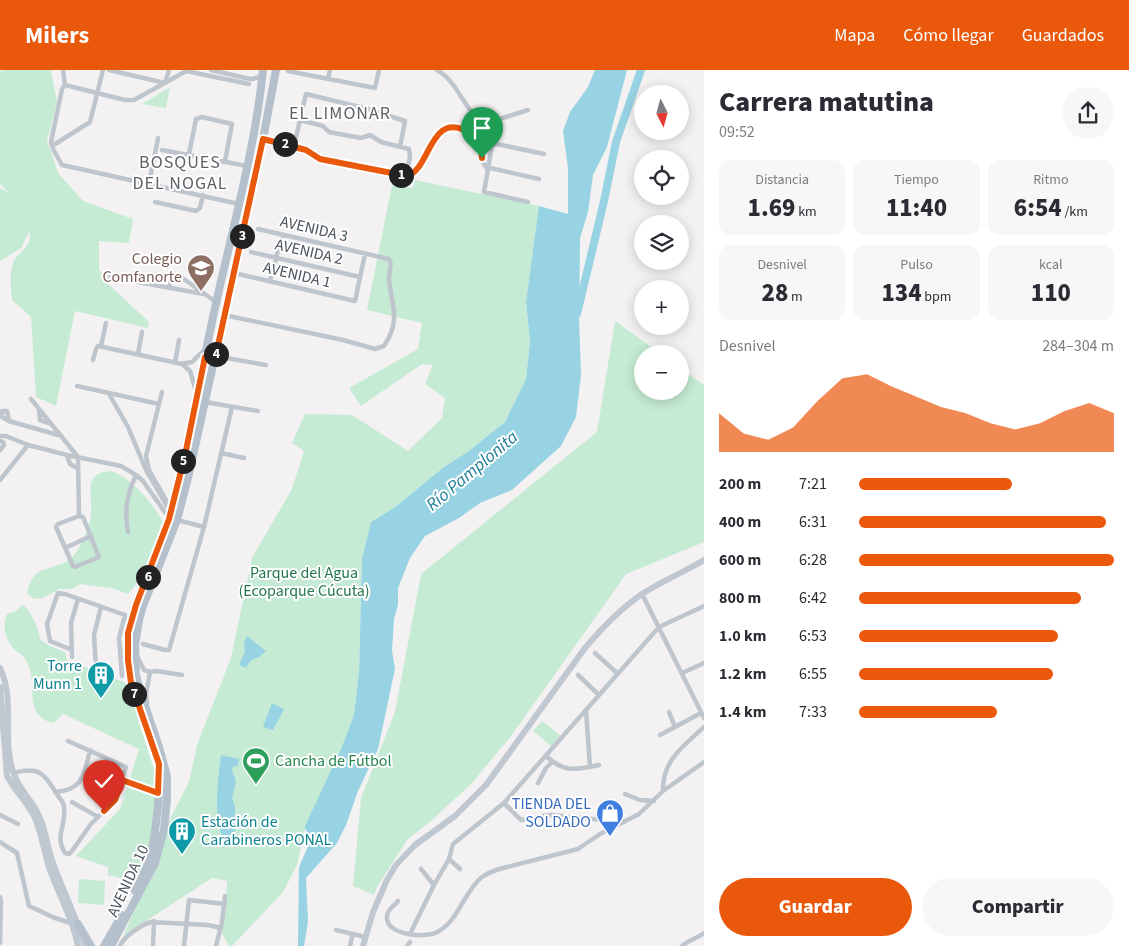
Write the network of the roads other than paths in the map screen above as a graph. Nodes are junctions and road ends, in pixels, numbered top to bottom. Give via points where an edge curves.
1 (63, 70) edge
2 (102, 70) edge
3 (109, 70) edge
4 (169, 70) edge
5 (211, 70) edge
6 (276, 70) edge
7 (330, 70) edge
8 (379, 70) edge
9 (438, 70) edge
10 (187, 71) edge
11 (288, 71) dead end
12 (263, 73) edge
13 (328, 79) junction
14 (251, 82) junction
15 (165, 83) junction
16 (65, 85) junction
17 (261, 91) junction
18 (97, 93) junction
19 (528, 110) dead end
20 (300, 120) junction
21 (158, 138) dead end
22 (263, 139) junction
23 (52, 146) junction
24 (294, 146) junction
25 (400, 147) junction
26 (162, 150) dead end
27 (189, 154) junction
28 (544, 154) dead end
29 (225, 161) junction
30 (247, 166) junction
31 (488, 168) junction
32 (405, 176) junction
33 (539, 179) dead end
34 (149, 184) junction
35 (203, 196) junction
36 (155, 202) dead end
37 (528, 202) dead end
38 (238, 204) junction
39 (258, 229) dead end
40 (282, 235) junction
41 (251, 252) dead end
42 (365, 254) junction
43 (276, 258) junction
44 (234, 273) junction
45 (110, 277) dead end
46 (360, 277) junction
47 (270, 281) junction
48 (169, 288) junction
49 (204, 294) junction
50 (216, 302) junction
51 (224, 315) junction
52 (106, 323) dead end
53 (142, 332) dead end
54 (178, 340) dead end
55 (101, 346) junction
56 (207, 347) junction
57 (138, 354) junction
58 (205, 357) junction
59 (93, 360) dead end
60 (174, 362) junction
61 (215, 363) junction
62 (182, 364) junction
63 (266, 365) dead end
64 (202, 369) junction
65 (77, 386) dead end
66 (162, 392) dead end
67 (109, 394) junction
68 (196, 396) junction
69 (31, 399) dead end
70 (205, 402) junction
71 (158, 404) junction
72 (232, 407) junction
73 (258, 411) dead end
74 (9, 421) dead end
75 (0, 436) edge
76 (59, 436) junction
77 (0, 441) edge
78 (28, 445) junction
79 (0, 450) edge
80 (221, 453) junction
81 (67, 455) junction
82 (78, 458) junction
83 (244, 458) dead end
84 (77, 468) junction
85 (136, 475) junction
86 (0, 480) edge
87 (170, 499) junction
88 (172, 515) junction
89 (79, 516) junction
90 (204, 526) junction
91 (128, 532) dead end
92 (91, 536) junction
93 (65, 548) junction
94 (704, 560) edge
95 (642, 594) junction
96 (78, 599) junction
97 (704, 606) edge
98 (101, 607) junction
99 (136, 608) junction
100 (125, 615) junction
101 (659, 627) junction
102 (139, 644) junction
103 (72, 650) junction
104 (595, 653) dead end
105 (72, 657) dead end
106 (704, 663) edge
107 (96, 667) dead end
108 (0, 668) edge
109 (150, 672) junction
110 (682, 673) junction
111 (618, 674) junction
112 (578, 675) dead end
113 (122, 676) dead end
114 (182, 676) dead end
115 (0, 687) edge
116 (600, 695) junction
117 (586, 710) junction
118 (669, 712) dead end
119 (701, 713) junction
120 (704, 718) edge
121 (151, 726) junction
122 (675, 727) junction
123 (704, 727) edge
124 (660, 735) dead end
125 (68, 740) dead end
126 (90, 750) junction
127 (5, 756) edge
128 (546, 756) junction
129 (552, 762) junction
130 (704, 762) edge
131 (599, 765) dead end
132 (590, 767) junction
133 (13, 773) junction
134 (122, 780) junction
135 (538, 783) dead end
136 (55, 792) junction
137 (663, 792) junction
138 (158, 793) junction
139 (625, 794) dead end
140 (654, 801) junction
141 (72, 802) dead end
142 (504, 803) junction
143 (0, 815) edge
144 (98, 817) junction
145 (625, 822) junction
146 (18, 824) dead end
147 (0, 842) edge
148 (449, 859) junction
149 (421, 869) dead end
150 (460, 869) dead end
151 (145, 877) junction
152 (434, 885) junction
153 (0, 896) edge
154 (225, 896) dead end
155 (398, 901) dead end
156 (225, 904) junction
157 (153, 922) junction
158 (75, 924) junction
159 (187, 924) junction
160 (221, 928) junction
161 (336, 930) dead end
162 (704, 933) edge
163 (114, 934) junction
164 (410, 934) junction
165 (352, 936) dead end
166 (0, 937) edge
167 (365, 937) junction
168 (0, 943) edge
169 (350, 945) edge
170 (78, 946) edge
171 (85, 946) edge
172 (92, 946) edge
173 (104, 946) edge
174 (111, 946) edge
175 (120, 946) edge
176 (153, 946) edge
177 (184, 946) edge
178 (216, 946) edge
179 (356, 946) edge
180 (363, 946) edge
181 (682, 946) edge

1 - 16 street
2 - 18 street
3 - 15 street
4 - 15 street
5 - 14 street
6 - 22 main road, AVENIDA 10
7 - 13 street
8 - 13 street via 375,88
9 - 19 street via 446,75 480,121 493,121
10 - 14 street
10 - 15 street
11 - 13 street
12 - 14 street
12 - 17 main road, AVENIDA 10
14 - 17 street
15 - 18 street via 134,100
16 - 18 street
16 - 23 street
17 - 30 main road, AVENIDA 10
18 - 23 street via 89,123
20 - 24 street
20 - 25 street via 322,126 329,132 361,138 370,135
20 - 25 street via 306,94 368,109 405,121
21 - 34 street
22 - 24 street
22 - 44 main road, AVENIDA 10
23 - 34 street via 64,166
24 - 32 street via 320,159
25 - 32 street via 409,149
26 - 27 street
27 - 29 street
27 - 29 street via 196,120 202,117 232,124
28 - 31 street via 495,144
29 - 30 street
30 - 38 main road, AVENIDA 10
31 - 32 street via 483,164 474,137 454,128 438,135 417,170
31 - 33 street
31 - 37 street via 484,192
34 - 35 street
35 - 36 street via 196,211
35 - 38 street
38 - 50 main road, AVENIDA 10
39 - 40 street, AVENIDA 3
40 - 42 street, AVENIDA 3
40 - 43 street
41 - 43 street, AVENIDA 2
42 - 46 street
42 - 51 street, AVENIDA 3 via 389,259 391,263 389,277 395,321 380,348
43 - 46 street, AVENIDA 2
43 - 47 street
44 - 47 street, AVENIDA 1
44 - 51 main road, AVENIDA 10
45 - 48 street
46 - 47 street, AVENIDA 1 via 355,301
48 - 49 street
48 - 49 street via 172,277 178,275
49 - 50 street
50 - 56 main road, AVENIDA 10
51 - 61 main road, AVENIDA 10
52 - 55 street
53 - 57 street
54 - 60 street
55 - 57 street
55 - 59 street via 96,349
56 - 58 main road, AVENIDA 10
56 - 62 street via 192,362
57 - 60 street
58 - 61 main road
58 - 64 main road, AVENIDA 10
60 - 62 street
61 - 63 street
61 - 64 main road
61 - 70 main road, AVENIDA 10
62 - 68 street via 190,371
64 - 68 main road, AVENIDA 10
65 - 67 street
66 - 71 street
67 - 71 street
67 - 88 street
68 - 87 main road, AVENIDA 10
69 - 76 street
70 - 72 street
70 - 88 main road, AVENIDA 10
71 - 87 street via 146,456 149,470
72 - 73 street
72 - 80 street
74 - 76 street
75 - 78 street
76 - 82 street
77 - 79 street via 4,443
78 - 81 street
78 - 86 street
80 - 83 street
80 - 90 street
81 - 82 street
81 - 84 street via 70,464
82 - 84 street
82 - 85 street via 121,466
84 - 89 street
85 - 88 street
85 - 91 street via 126,502
87 - 88 main road, AVENIDA 10
88 - 90 street
88 - 99 main road, AVENIDA 10
88 - 102 main road, AVENIDA 10 via 139,620
89 - 92 street via 83,517
89 - 93 street via 56,526
90 - 102 street via 169,650
92 - 93 street
92 - 93 street via 98,558 75,567
94 - 95 main road
95 - 101 street
95 - 167 main road via 614,617 585,648 486,785 455,816 401,858 387,880
96 - 98 street
96 - 103 street via 71,623
96 - 103 street via 58,593 47,624 50,641
97 - 101 street
98 - 100 street
98 - 107 street via 94,634
99 - 100 street
99 - 138 main road, AVENIDA 10 via 128,633 129,673 133,694 159,764
100 - 113 street via 119,638
101 - 110 street
101 - 111 street
102 - 109 street via 142,667
102 - 121 main road, AVENIDA 10 via 136,675
103 - 105 street
104 - 111 street
106 - 110 street
108 - 127 main road via 8,695
109 - 114 street
109 - 121 street via 146,698
110 - 119 street
111 - 116 street
112 - 116 street
115 - 127 main road
116 - 117 street
117 - 128 street
117 - 132 street
118 - 122 street
119 - 120 street
119 - 122 street
121 - 151 main road, AVENIDA 10 via 167,786 164,830 156,863
122 - 124 street
123 - 137 street via 673,756 664,777
125 - 126 street
126 - 134 street via 126,767
126 - 136 street via 77,785
127 - 133 main road
127 - 158 main road via 7,776 35,817 50,870
128 - 129 street
128 - 142 street
129 - 132 street via 562,768
129 - 135 street
130 - 137 street
131 - 132 street
133 - 136 street via 23,770 39,772
133 - 158 main road via 43,826 51,859
134 - 138 street
134 - 144 street via 115,800
136 - 144 street via 65,810 60,838 65,853 72,851
137 - 140 street
138 - 151 main road, AVENIDA 10
139 - 140 street
140 - 145 street
141 - 144 street
142 - 145 street via 521,820 551,815
142 - 148 street via 453,844
143 - 146 street
145 - 164 street via 578,849 491,872 481,878 442,929 434,934
147 - 158 street via 17,853 29,906
148 - 150 street
148 - 152 street
149 - 152 street
151 - 163 main road, AVENIDA 10
152 - 164 street
153 - 166 street
154 - 156 street
155 - 164 street via 388,911 388,922 397,931
156 - 159 street via 189,900
156 - 160 street
157 - 159 street
157 - 175 street via 123,940
157 - 176 street
158 - 170 main road
158 - 171 main road
158 - 172 main road
159 - 160 street
159 - 177 street
160 - 178 street
161 - 167 street
162 - 181 street
163 - 173 main road, AVENIDA 10
163 - 174 main road, AVENIDA 10
165 - 169 street
166 - 168 street
167 - 180 main road
169 - 179 street

